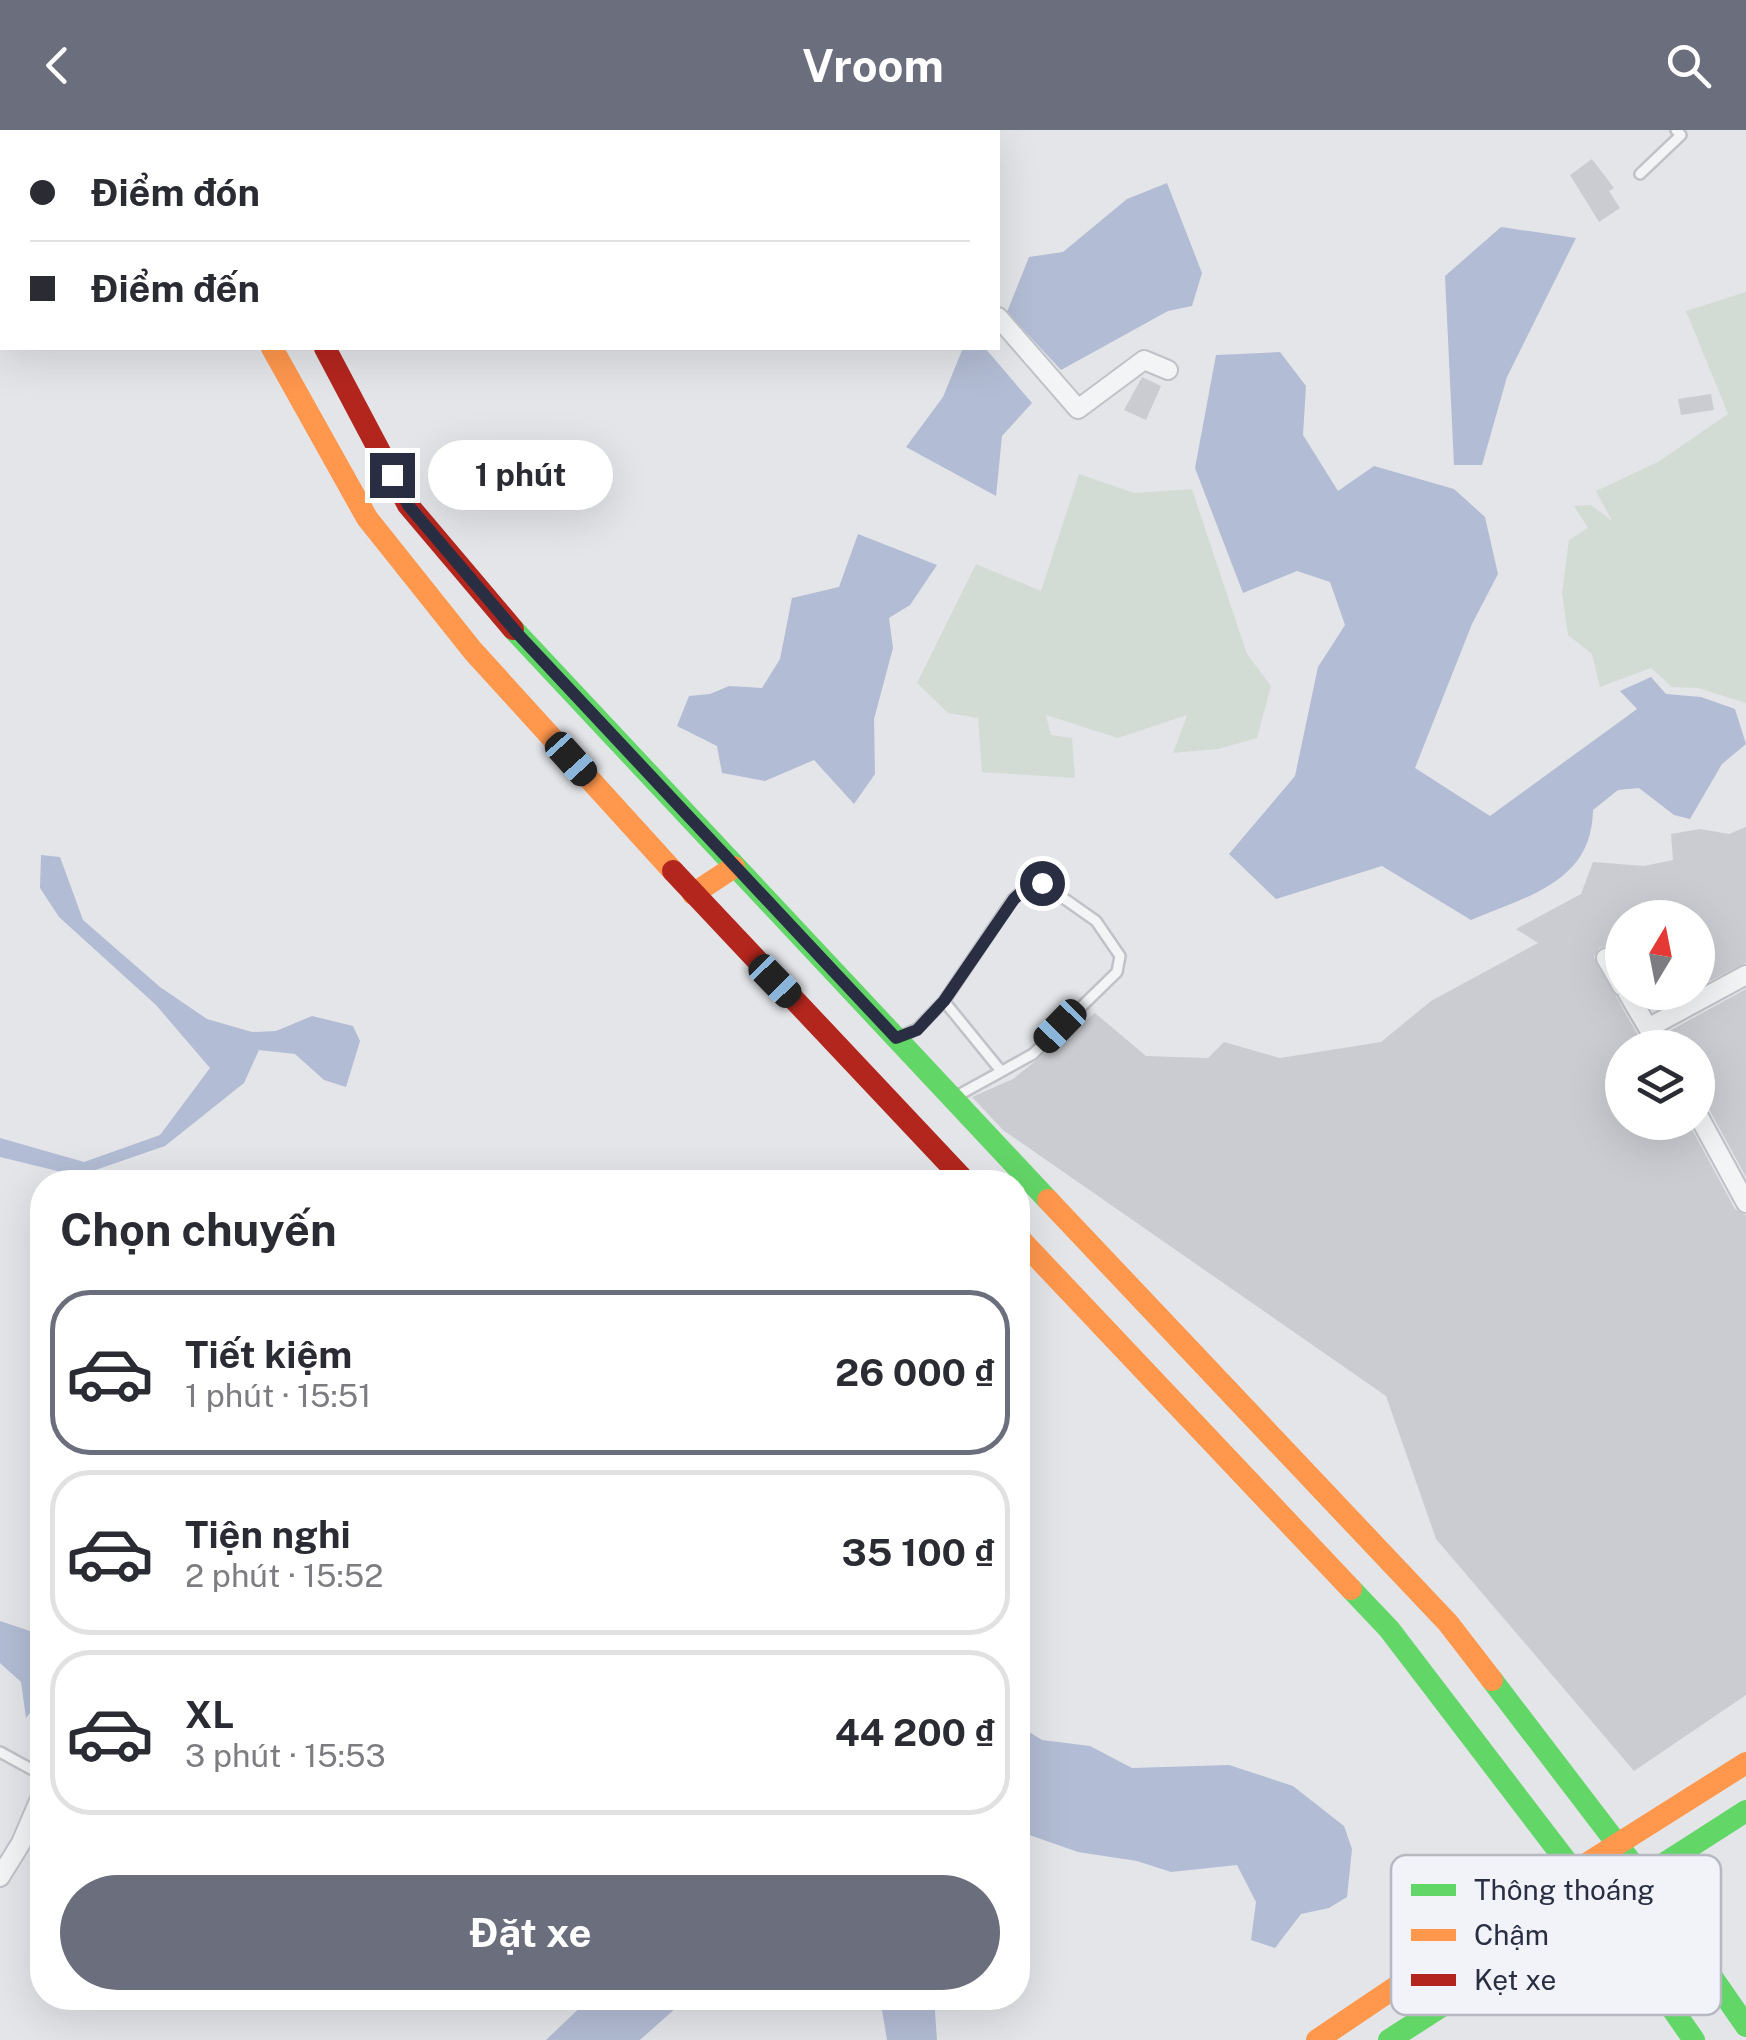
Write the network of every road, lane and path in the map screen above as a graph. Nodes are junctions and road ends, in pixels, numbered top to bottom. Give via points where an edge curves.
1 (1676, 130) edge
2 (1640, 174) dead end
3 (1000, 319) edge
4 (273, 350) edge
5 (326, 350) edge
6 (1168, 370) dead end
7 (734, 867) junction
8 (693, 894) junction
9 (1746, 975) edge
10 (944, 1001) junction
11 (1638, 1010) edge
12 (1648, 1028) joint
13 (896, 1038) junction
14 (1002, 1071) junction
15 (952, 1098) junction
16 (1712, 1140) edge
17 (955, 1170) edge
18 (1020, 1170) edge
19 (1030, 1181) edge
20 (1746, 1203) edge
21 (1030, 1250) edge
22 (0, 1752) edge
23 (1746, 1763) edge
24 (30, 1768) edge
25 (1746, 1811) edge
26 (30, 1822) edge
27 (1617, 1845) junction
28 (1561, 1855) edge
29 (1601, 1855) edge
30 (1625, 1855) edge
31 (1677, 1855) edge
32 (0, 1877) edge
33 (1721, 1990) edge
34 (1391, 1992) edge
35 (1427, 2015) edge
36 (1676, 2015) edge
37 (1746, 2026) edge
38 (1317, 2040) edge
39 (1389, 2040) edge
40 (1694, 2040) edge

1 - 2 lane via 1681,135
3 - 6 street via 1078,409 1144,360
4 - 8 main road via 367,518 473,651
5 - 7 main road via 408,505
7 - 8 main road
7 - 13 main road
8 - 17 main road
9 - 12 street
10 - 13 lane via 917,1030
10 - 14 lane
10 - 14 lane via 1028,886 1042,883 1096,920 1120,956 1117,972 1033,1054
11 - 12 street
13 - 15 main road
14 - 15 lane
15 - 18 main road
16 - 20 street
19 - 27 main road via 1448,1623
21 - 28 main road via 1388,1629
22 - 24 lane
23 - 27 main road
25 - 31 main road
26 - 32 street
27 - 29 main road
27 - 30 main road
33 - 37 main road
34 - 38 main road
35 - 39 main road
36 - 40 main road

